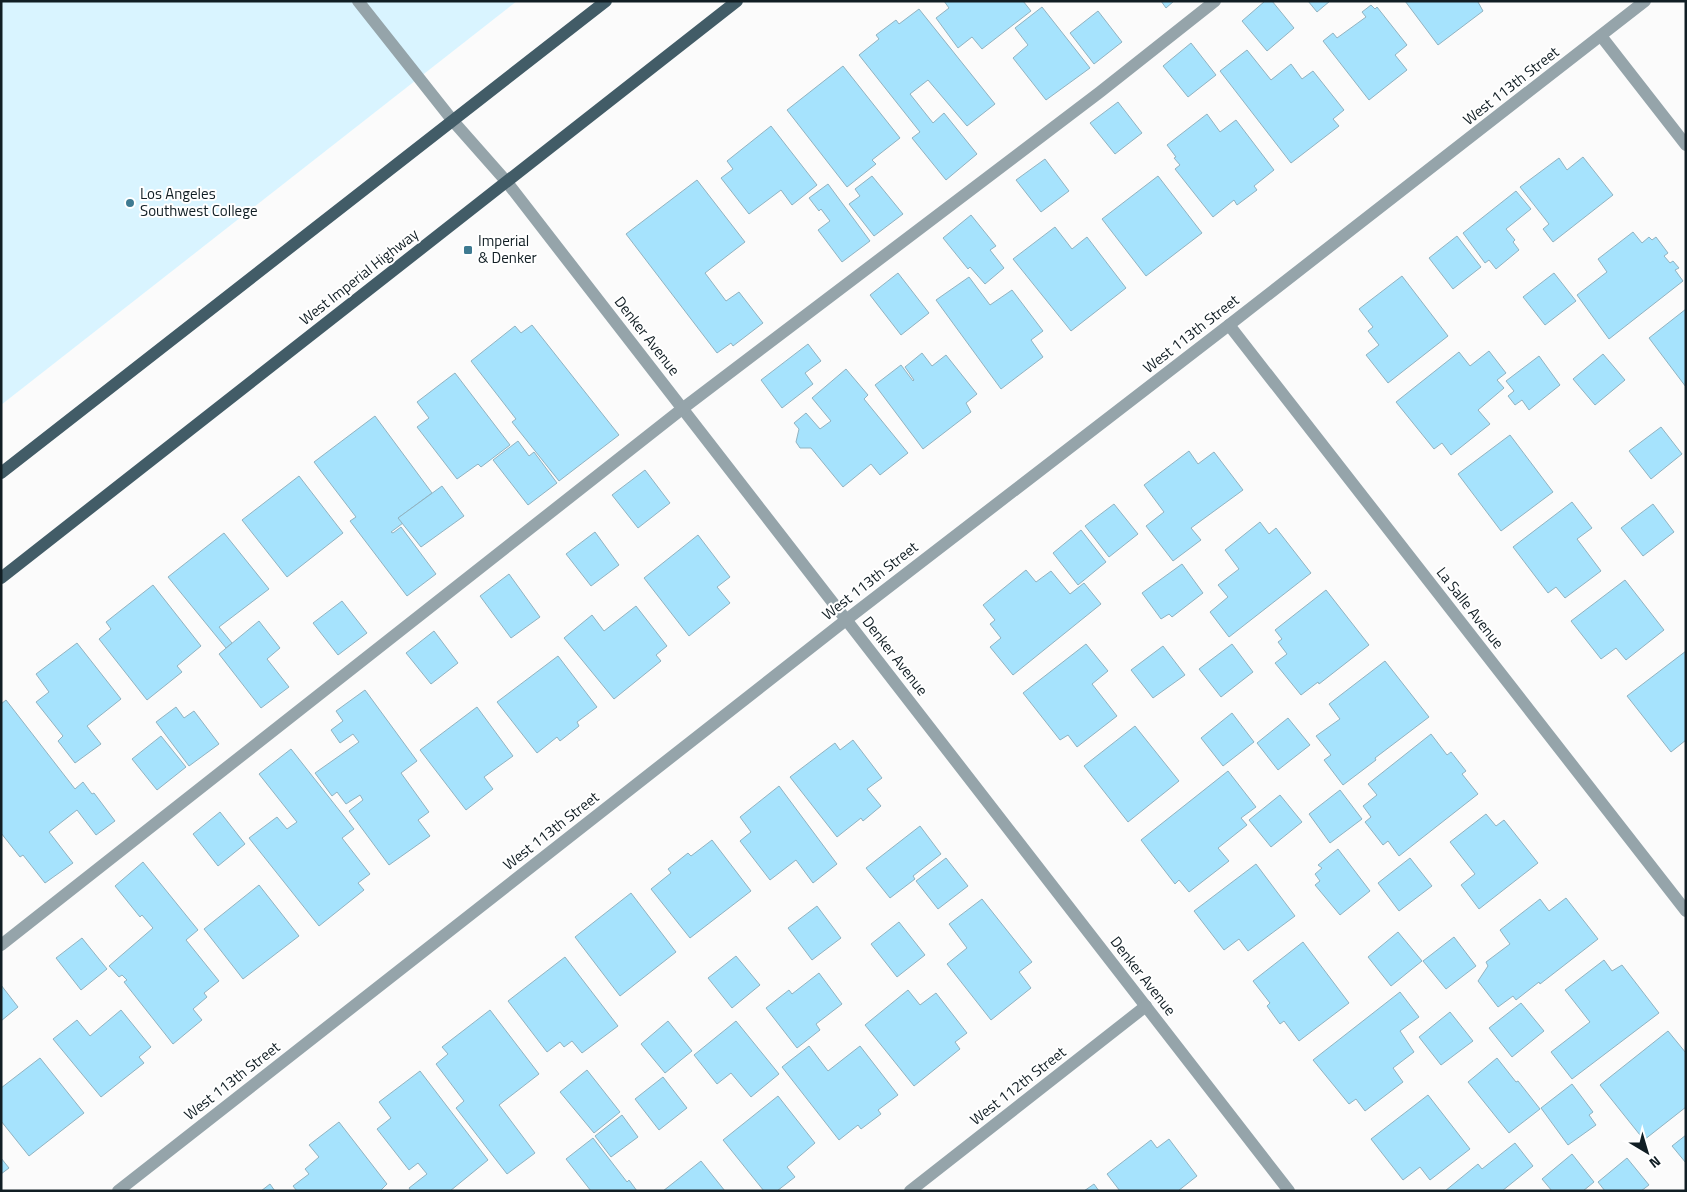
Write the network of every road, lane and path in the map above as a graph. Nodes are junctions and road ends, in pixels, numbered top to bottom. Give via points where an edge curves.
1 (358, 1) edge
2 (606, 1) edge
3 (737, 1) edge
4 (1215, 1) edge
5 (1645, 1) edge
6 (1601, 36) junction
7 (452, 121) junction
8 (1686, 145) edge
9 (506, 181) junction
10 (1230, 325) junction
11 (682, 409) junction
12 (1, 473) edge
13 (1, 578) edge
14 (846, 620) junction
15 (1686, 911) edge
16 (1, 945) edge
17 (1146, 1006) junction
18 (118, 1191) edge
19 (910, 1191) edge
20 (1289, 1191) edge

1 - 7 street, Denker Avenue
2 - 7 main road
3 - 9 main road, West Imperial Highway
4 - 11 street
5 - 6 street, West 113th Street
6 - 8 street
6 - 10 street, West 113th Street
7 - 9 street, Denker Avenue
7 - 12 main road
9 - 11 street, Denker Avenue
9 - 13 main road, West Imperial Highway
10 - 14 street, West 113th Street
10 - 15 street, La Salle Avenue
11 - 14 street, Denker Avenue
11 - 16 street
14 - 17 street, Denker Avenue
14 - 18 street, West 113th Street
17 - 19 street, West 112th Street
17 - 20 street, Denker Avenue

